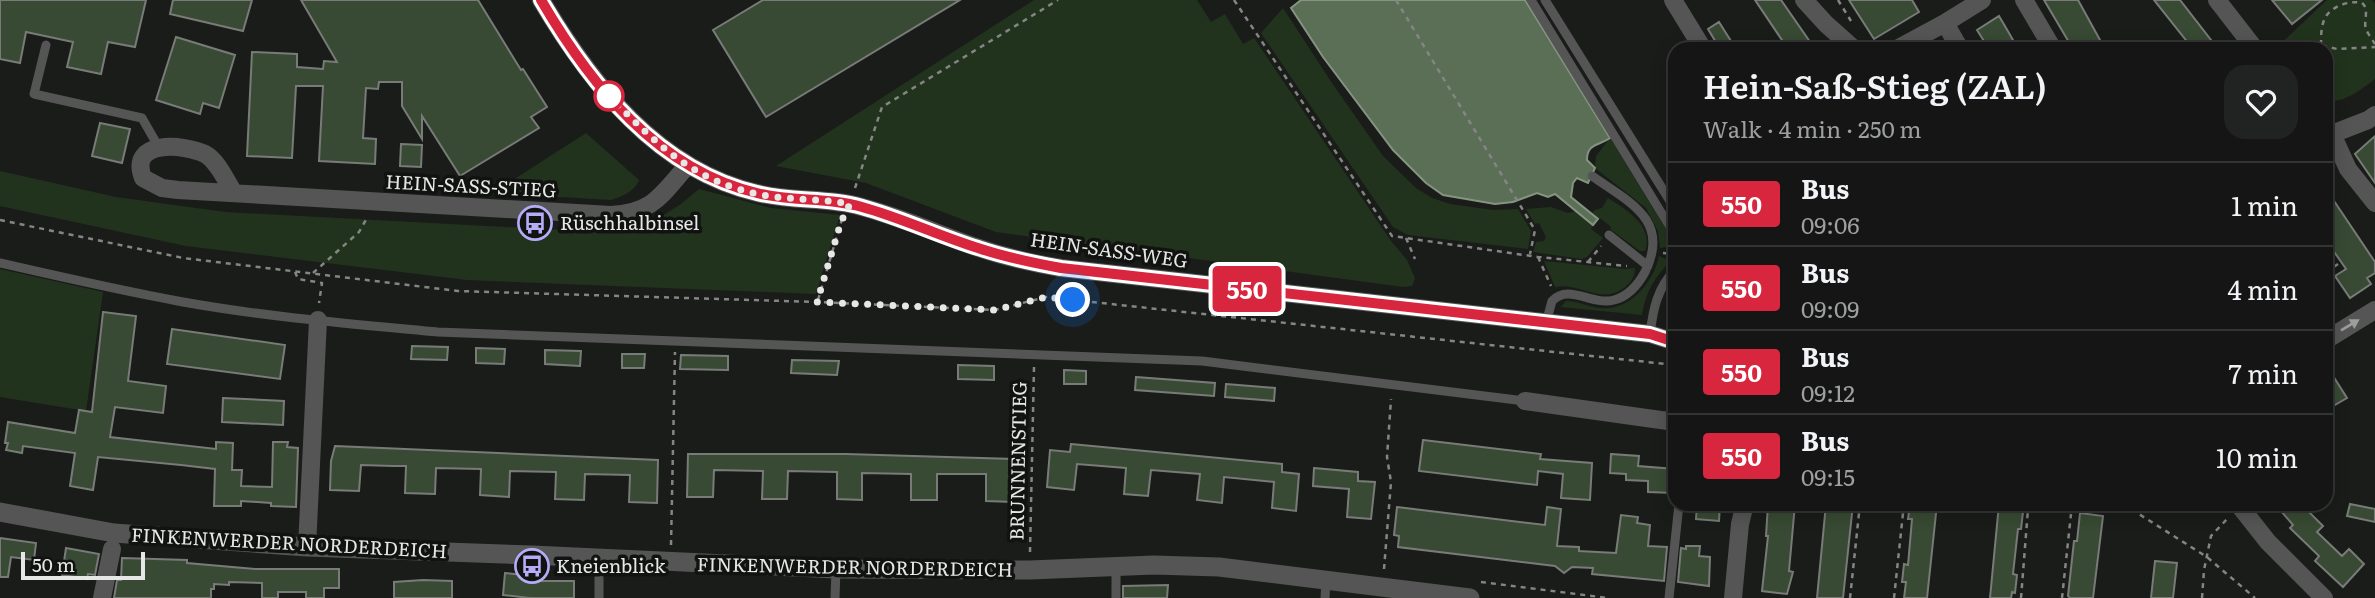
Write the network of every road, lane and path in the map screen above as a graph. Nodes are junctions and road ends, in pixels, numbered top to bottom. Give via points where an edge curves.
1 (541, 0) edge
2 (1058, 0) edge
3 (1234, 0) edge
4 (1396, 0) edge
5 (1531, 0) edge
6 (1545, 0) edge
7 (1673, 0) edge
8 (1804, 0) edge
9 (1982, 0) edge
10 (2024, 0) edge
11 (2217, 0) edge
12 (1945, 23) junction
13 (1699, 42) edge
14 (1846, 42) edge
15 (1910, 42) edge
16 (1956, 42) edge
17 (2049, 42) edge
18 (2250, 42) edge
19 (2321, 42) edge
20 (2375, 45) edge
21 (46, 46) dead end
22 (2333, 48) edge
23 (2375, 115) edge
24 (2333, 130) edge
25 (2333, 139) edge
26 (158, 146) junction
27 (687, 166) junction
28 (1592, 176) dead end
29 (234, 193) junction
30 (1668, 198) edge
31 (372, 202) junction
32 (2375, 203) edge
33 (850, 204) junction
34 (0, 220) edge
35 (1668, 224) edge
36 (1609, 235) joint
37 (1406, 238) junction
38 (1530, 255) junction
39 (1538, 257) junction
40 (1415, 259) dead end
41 (0, 262) edge
42 (1588, 262) junction
43 (2338, 264) dead end
44 (1648, 266) junction
45 (2333, 267) edge
46 (295, 272) junction
47 (313, 273) junction
48 (1668, 277) edge
49 (1556, 297) junction
50 (817, 302) junction
51 (2375, 310) edge
52 (318, 320) junction
53 (1546, 323) junction
54 (1650, 334) junction
55 (2333, 336) edge
56 (1668, 340) edge
57 (675, 341) junction
58 (1034, 353) junction
59 (1668, 364) edge
60 (1392, 385) junction
61 (1525, 401) joint
62 (1668, 421) edge
63 (1678, 511) edge
64 (1743, 511) edge
65 (1859, 511) edge
66 (1903, 511) edge
67 (2028, 511) edge
68 (2134, 511) edge
69 (2233, 511) edge
70 (2243, 511) edge
71 (0, 512) edge
72 (2071, 514) dead end
73 (113, 541) junction
74 (671, 545) dead end
75 (307, 547) junction
76 (2207, 557) junction
77 (599, 559) junction
78 (1115, 566) junction
79 (836, 569) junction
80 (1383, 569) dead end
81 (1030, 570) junction
82 (1326, 589) edge
83 (1471, 590) edge
84 (102, 598) edge
85 (599, 598) edge
86 (835, 598) edge
87 (1116, 598) edge
88 (1608, 598) edge
89 (1669, 598) edge
90 (1733, 598) edge
91 (1850, 598) edge
92 (1894, 598) edge
93 (2021, 598) edge
94 (2062, 598) edge
95 (2202, 598) edge
96 (2255, 598) edge
97 (2324, 598) edge

1 - 27 street, HEIN-SASS-WEG via 596,82 632,121
2 - 33 path via 882,107
3 - 37 path via 1392,236
4 - 38 path via 1535,230
5 - 35 lane
6 - 30 lane
7 - 13 street
8 - 14 street
9 - 12 street
10 - 17 street
11 - 18 street
12 - 15 street
12 - 16 street
19 - 20 path via 2326,15 2336,5 2353,0 2366,8 2367,30
20 - 22 path
21 - 26 lane via 34,94 142,118
23 - 24 street
25 - 32 street via 2348,169
26 - 29 street via 204,154
26 - 29 street, HEIN-SASS-STIEG via 142,159 141,174 146,182 162,188
27 - 31 street, HEIN-SASS-STIEG via 649,207 622,215
27 - 33 street, HEIN-SASS-WEG via 754,193
28 - 44 lane via 1637,208 1649,223 1654,246
29 - 31 street, HEIN-SASS-STIEG
31 - 47 path via 359,232
33 - 50 path
33 - 53 street, HEIN-SASS-WEG via 1005,256 1061,268
34 - 46 path via 183,258
36 - 42 path
36 - 44 lane
37 - 38 path
37 - 40 path
38 - 39 path
39 - 42 path
39 - 49 path
41 - 52 lane via 184,302
42 - 44 path
43 - 45 path
44 - 49 lane via 1634,288 1614,300 1565,293
46 - 47 path
46 - 52 path via 298,279 322,283
47 - 50 path via 457,291
48 - 54 lane via 1656,299
49 - 53 lane
50 - 59 path via 995,310 1046,297
55 -> 51 street
52 - 57 lane via 438,332
52 - 75 street
53 - 54 street, HEIN-SASS-WEG
54 - 56 street, HEIN-SASS-WEG
57 - 58 lane
57 - 74 path
58 - 60 lane via 1202,361
58 - 81 path, BRUNNENSTIEG
60 - 61 lane
60 - 80 path via 1387,457 1391,482
61 - 62 street
63 - 89 lane
64 - 90 street
65 - 91 path
66 - 92 path
67 - 93 path
68 - 76 path
69 - 76 path via 2211,536
70 - 97 street
71 - 73 street, FINKENWERDER NORDERDEICH
72 - 94 path
73 - 75 street, FINKENWERDER NORDERDEICH
73 - 84 street
75 - 77 street, FINKENWERDER NORDERDEICH
76 - 95 path
76 - 96 path
77 - 79 street, FINKENWERDER NORDERDEICH
77 - 85 lane
78 - 81 street, FINKENWERDER NORDERDEICH
78 - 82 street, FINKENWERDER NORDERDEICH via 1219,567
78 - 87 lane
79 - 81 street, FINKENWERDER NORDERDEICH
79 - 86 lane
82 - 83 street, FINKENWERDER NORDERDEICH
83 - 88 path

